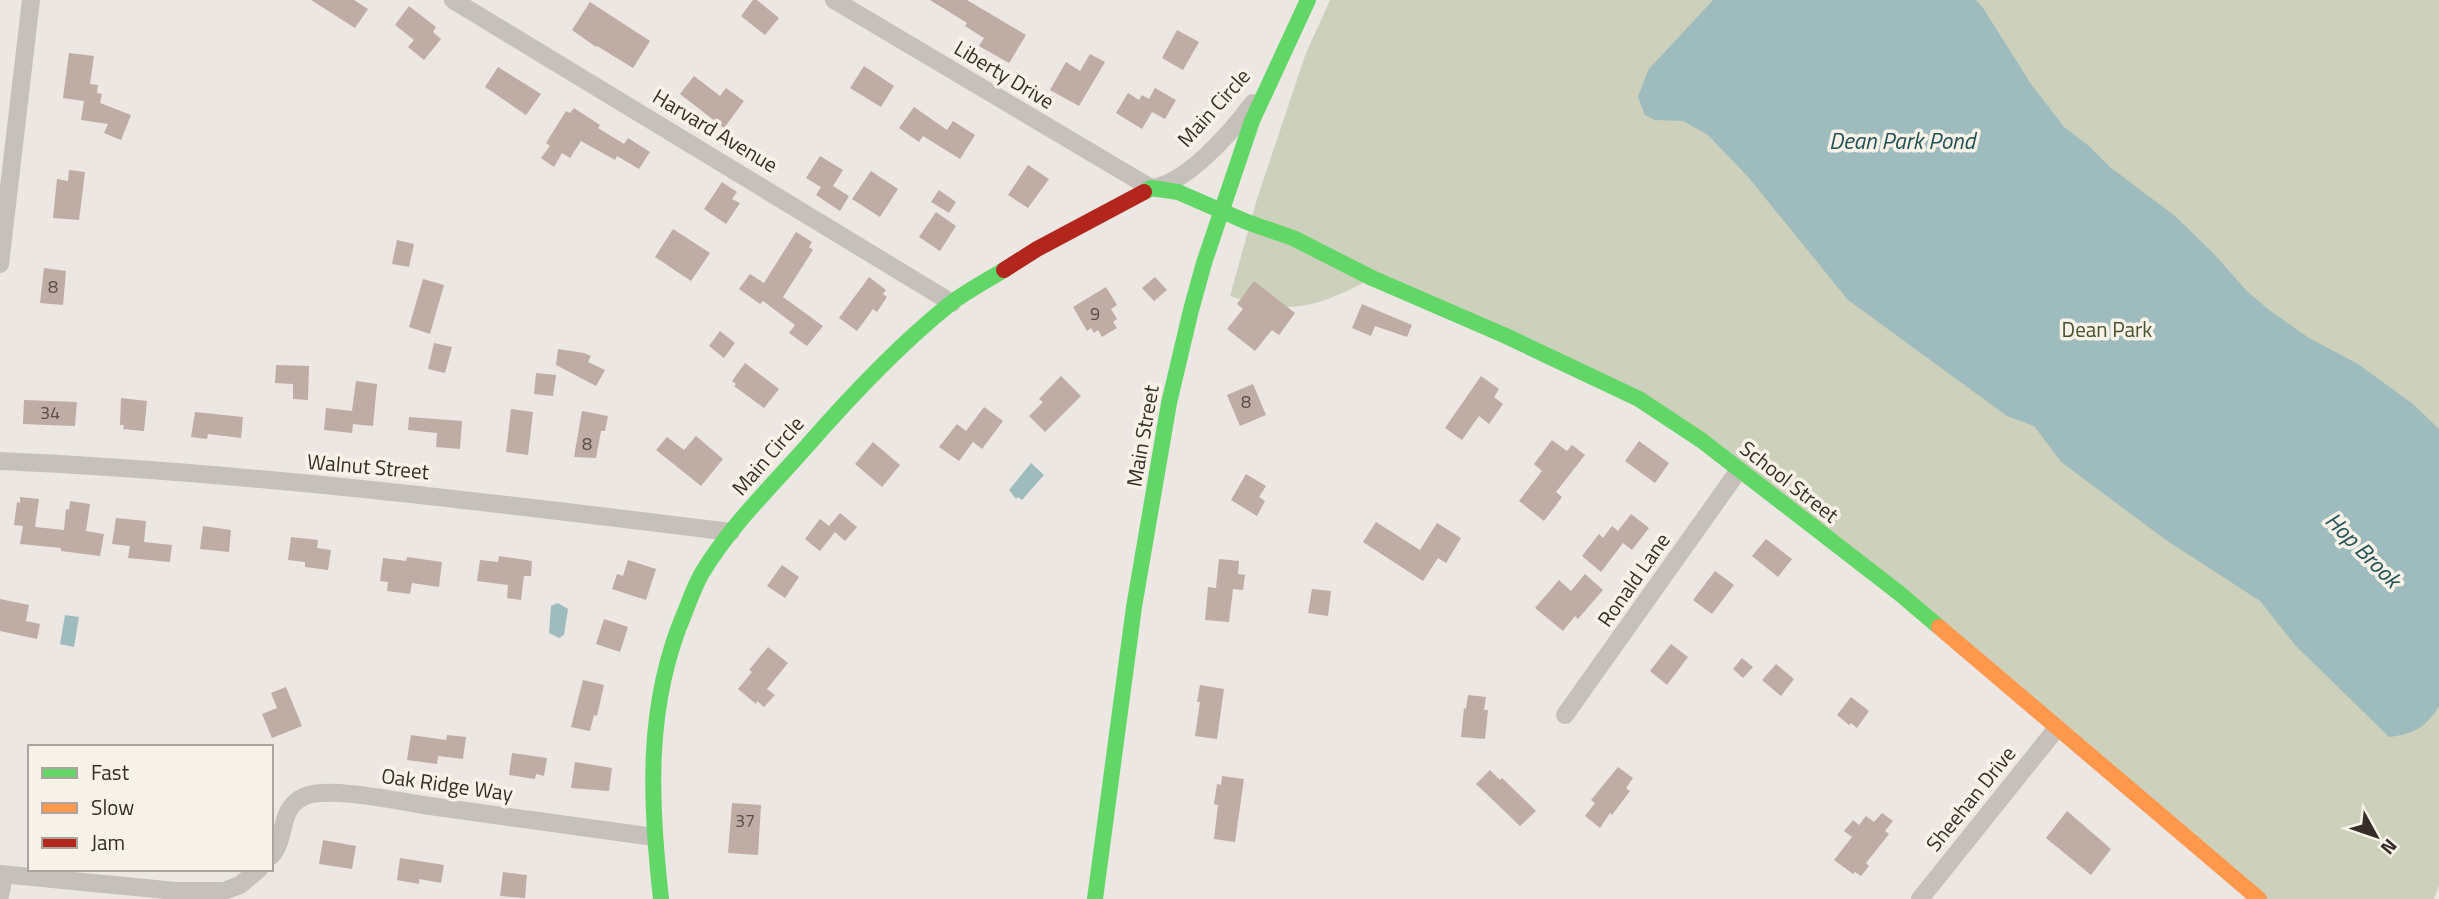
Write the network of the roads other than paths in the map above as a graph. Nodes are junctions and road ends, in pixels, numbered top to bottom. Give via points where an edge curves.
1 (31, 0) edge
2 (453, 0) edge
3 (834, 0) edge
4 (1308, 0) edge
5 (1273, 76) junction
6 (1152, 188) junction
7 (1223, 212) junction
8 (0, 264) edge
9 (953, 303) junction
10 (0, 461) edge
11 (1739, 470) junction
12 (731, 532) junction
13 (1565, 715) dead end
14 (2057, 728) junction
15 (654, 837) junction
16 (273, 854) edge
17 (257, 871) edge
18 (2, 874) edge
19 (0, 896) edge
20 (661, 899) edge
21 (1095, 899) edge
22 (1920, 899) edge
23 (2259, 899) edge

1 - 8 street
2 - 9 street, Harvard Avenue
3 - 6 street, Liberty Drive
4 - 5 street, Main Street
5 - 6 street, Main Circle via 1207,153 1165,186
5 - 7 street, Main Street via 1252,121
6 - 7 street via 1178,192
6 - 9 street, Main Circle via 1037,249
7 - 11 street, School Street via 1293,238 1607,382 1679,425
7 - 21 street, Main Street via 1204,263 1169,403 1134,607
9 - 12 street, Main Circle via 837,412
10 - 12 street, Walnut Street via 351,488
11 - 13 street, Ronald Lane
11 - 14 street, School Street via 1899,593
12 - 15 street, Main Circle via 701,574 674,637 663,677 652,752
14 - 22 street, Sheehan Drive
14 - 23 street, School Street
15 - 16 street, Oak Ridge Way via 318,792 295,802 286,814
15 - 20 street, Main Circle
17 - 18 street via 240,886 224,891 176,891
18 - 19 street

